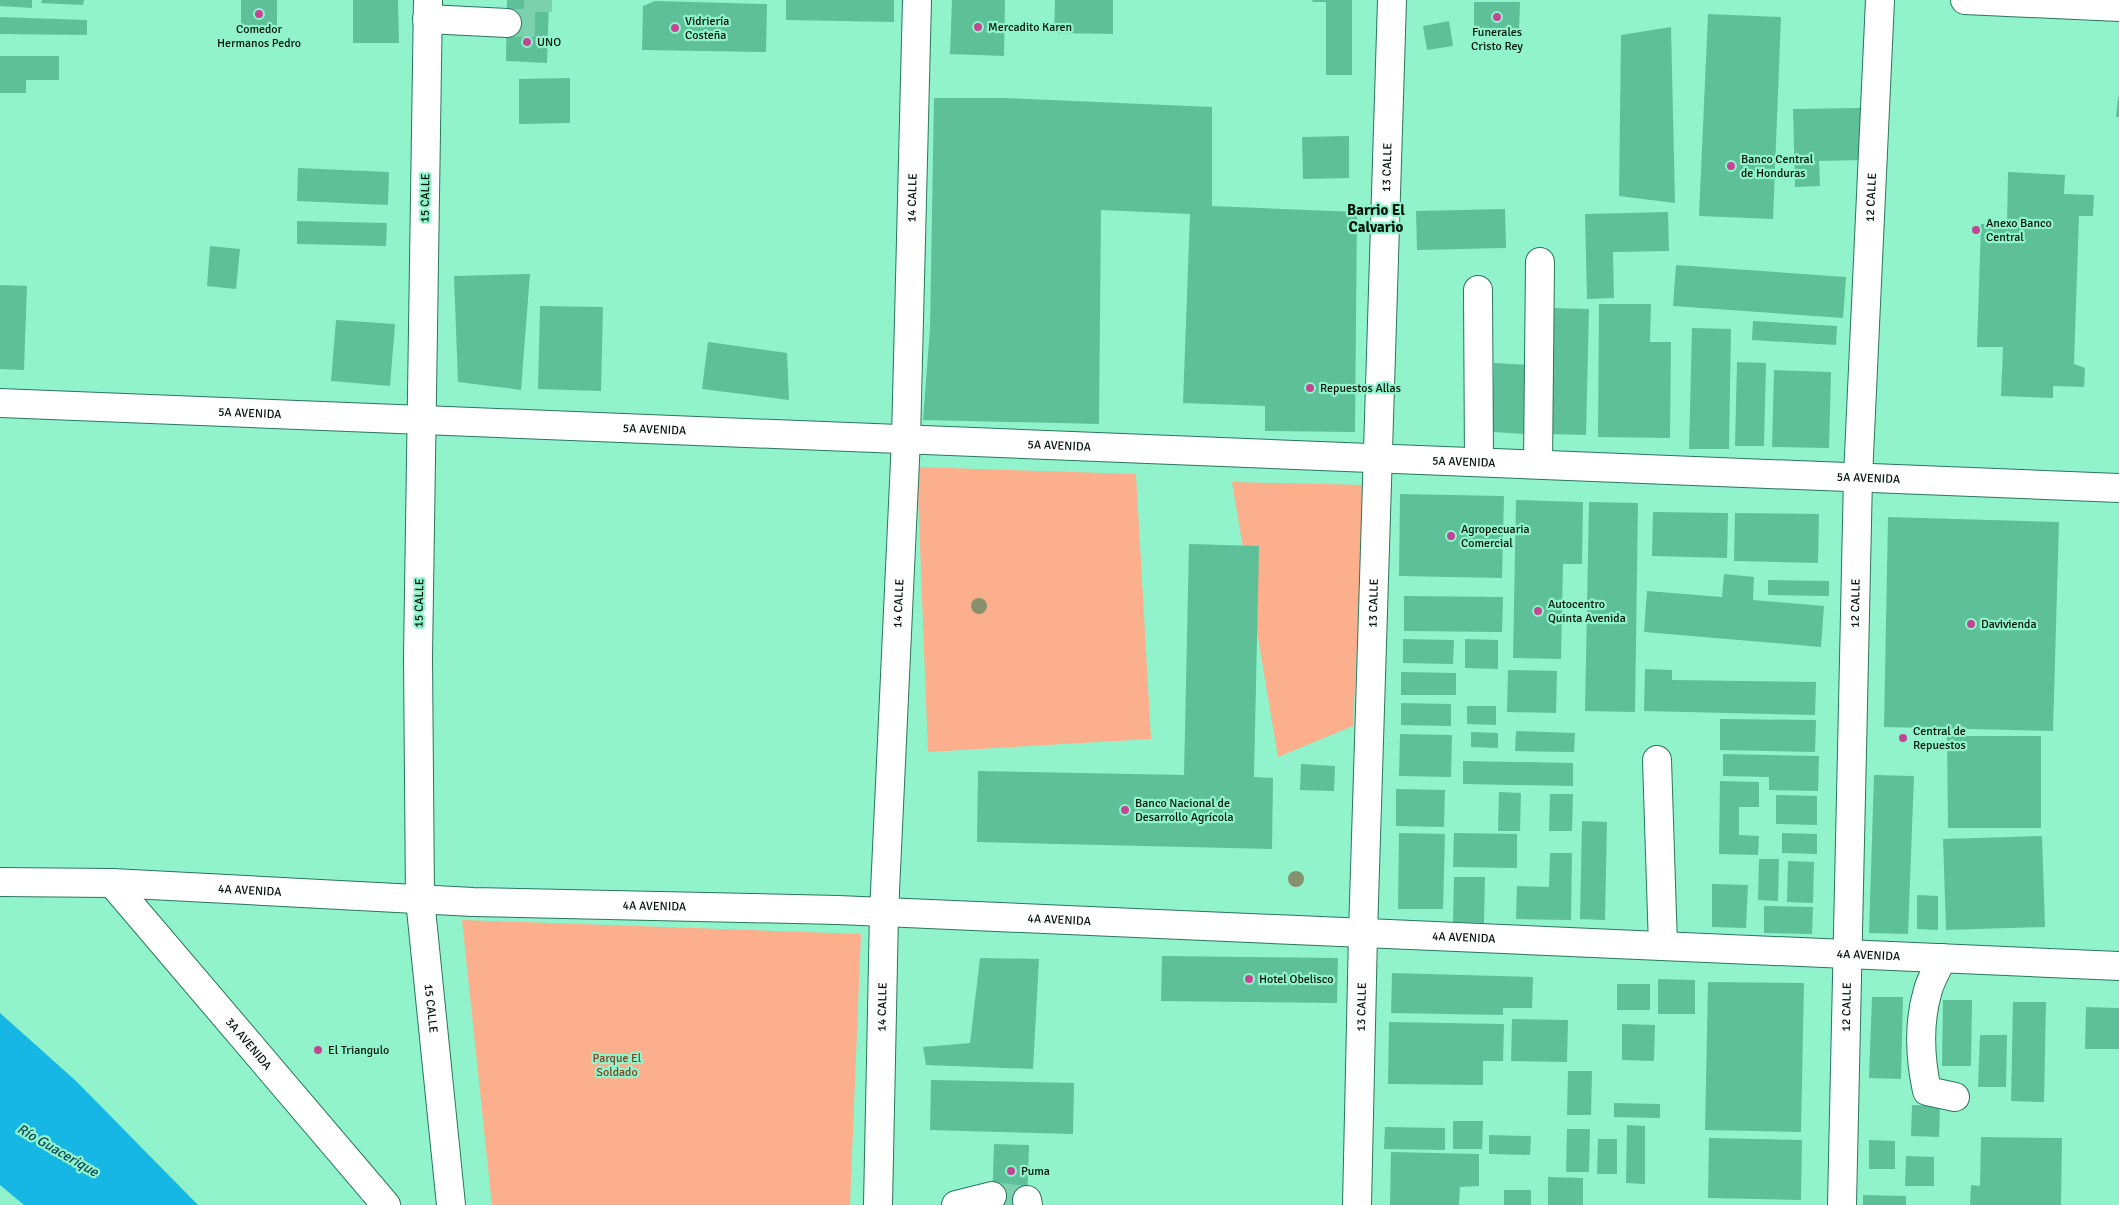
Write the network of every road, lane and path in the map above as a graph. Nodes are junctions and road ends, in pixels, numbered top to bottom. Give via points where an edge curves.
1 (917, 0) edge
2 (1392, 0) edge
3 (1880, 0) edge
4 (1965, 0) edge
5 (2119, 7) edge
6 (428, 10) edge
7 (507, 23) tunnel mouth
8 (1540, 262) dead end
9 (1478, 290) dead end
10 (0, 403) edge
11 (423, 419) junction
12 (906, 439) junction
13 (1378, 458) junction
14 (1480, 462) junction
15 (1538, 464) junction
16 (1858, 477) junction
17 (2119, 488) edge
18 (1657, 760) dead end
19 (0, 882) edge
20 (112, 883) junction
21 (420, 899) junction
22 (884, 913) junction
23 (1363, 934) junction
24 (1663, 946) junction
25 (1848, 954) junction
26 (1942, 958) junction
27 (2119, 966) edge
28 (1956, 1097) dead end
29 (990, 1201) tunnel mouth
30 (386, 1205) edge
31 (451, 1205) edge
32 (878, 1205) edge
33 (956, 1205) edge
34 (1358, 1205) edge
35 (1842, 1205) edge

1 - 12 street, 14 CALLE
2 - 13 street, 13 CALLE
3 - 16 street, 12 CALLE
4 - 5 street
6 - 7 street
6 - 11 street, 15 CALLE
8 - 15 street
9 - 14 street
10 - 11 street, 5A AVENIDA
11 - 12 street, 5A AVENIDA
11 - 21 street, 15 CALLE via 418,657
12 - 13 street, 5A AVENIDA
12 - 22 street, 14 CALLE
13 - 14 street, 5A AVENIDA
13 - 23 street, 13 CALLE
14 - 15 street, 5A AVENIDA
15 - 16 street, 5A AVENIDA
16 - 17 street, 5A AVENIDA
16 - 25 street, 12 CALLE
18 - 24 street
19 - 20 street, 4A AVENIDA
20 - 21 street, 4A AVENIDA
20 - 30 street, 3A AVENIDA
21 - 22 street, 4A AVENIDA
21 - 31 street, 15 CALLE
22 - 23 street, 4A AVENIDA
22 - 32 street, 14 CALLE
23 - 24 street, 4A AVENIDA
23 - 34 street, 13 CALLE
24 - 25 street, 4A AVENIDA
25 - 26 street, 4A AVENIDA
25 - 35 street, 12 CALLE
26 - 27 street, 4A AVENIDA
26 - 28 street via 1928,990 1921,1031 1922,1068 1927,1091
29 - 33 street

